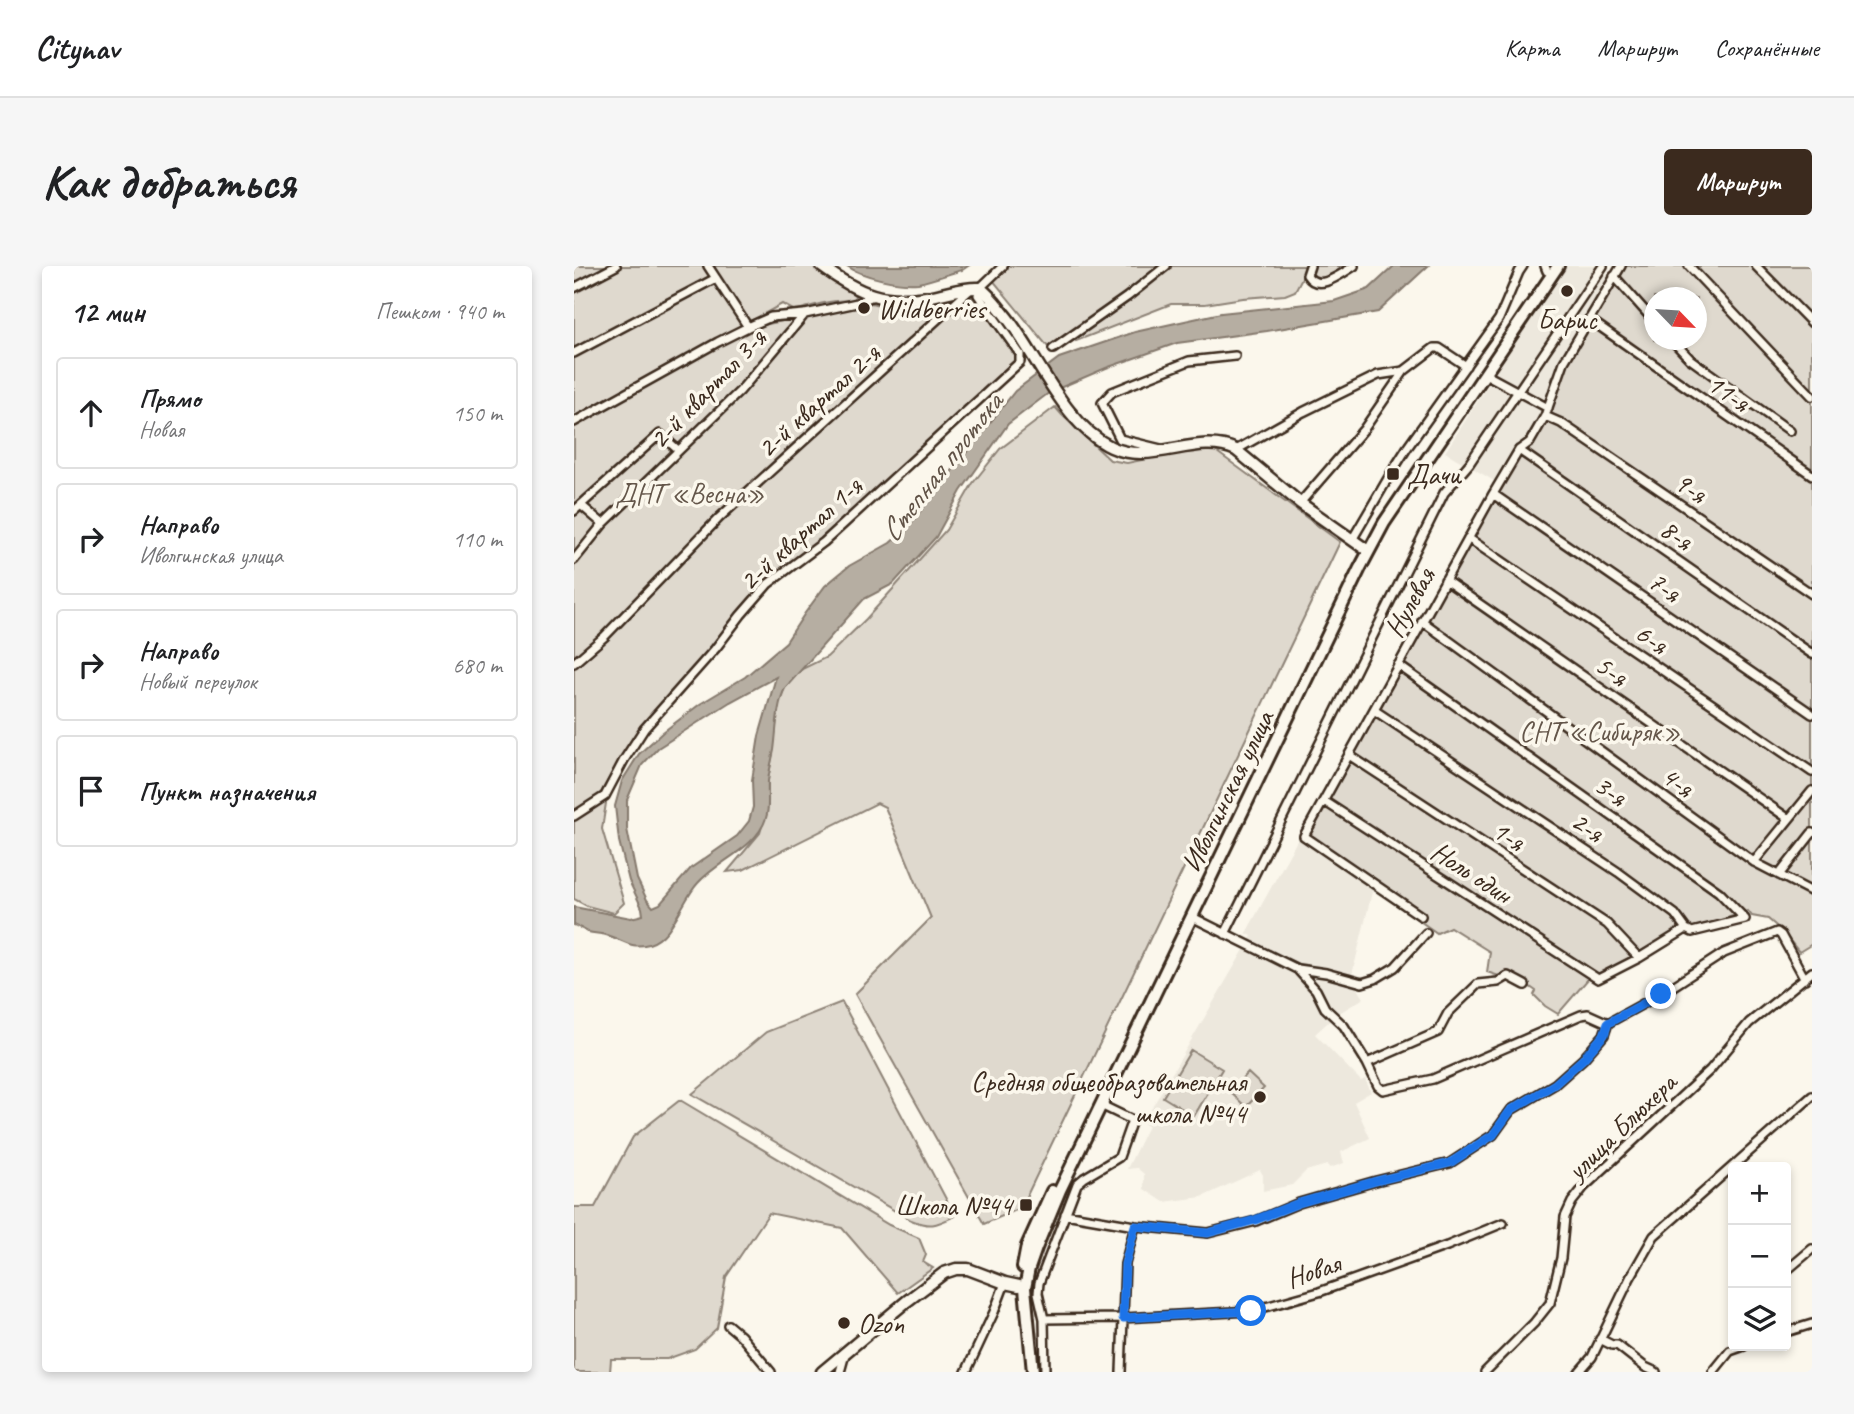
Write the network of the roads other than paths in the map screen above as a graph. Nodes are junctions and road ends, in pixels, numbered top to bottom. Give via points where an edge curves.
1 (616, 266) edge
2 (708, 266) edge
3 (821, 266) edge
4 (1003, 266) edge
5 (1166, 266) edge
6 (1310, 266) edge
7 (1354, 266) edge
8 (1523, 266) edge
9 (1558, 266) edge
10 (1604, 266) edge
11 (1621, 266) edge
12 (1689, 266) edge
13 (1756, 266) edge
14 (1548, 268) edge
15 (1614, 276) junction
16 (716, 278) junction
17 (574, 288) edge
18 (976, 288) junction
19 (873, 296) junction
20 (1644, 310) edge
21 (805, 314) junction
22 (1588, 319) junction
23 (1812, 323) edge
24 (748, 327) junction
25 (1053, 349) dead end
26 (1681, 350) edge
27 (574, 353) edge
28 (1235, 356) dead end
29 (1466, 366) junction
30 (1404, 371) junction
31 (1486, 374) junction
32 (1517, 392) junction
33 (1812, 396) edge
34 (1546, 412) junction
35 (574, 422) edge
36 (1790, 431) dead end
37 (678, 450) dead end
38 (1165, 450) junction
39 (1236, 450) junction
40 (1519, 450) junction
41 (1812, 475) edge
42 (1493, 494) junction
43 (1300, 503) junction
44 (582, 506) junction
45 (574, 511) edge
46 (603, 524) junction
47 (1468, 538) junction
48 (1352, 540) junction
49 (1364, 548) junction
50 (574, 560) edge
51 (1445, 580) junction
52 (1812, 594) edge
53 (1422, 621) junction
54 (1812, 653) edge
55 (574, 663) edge
56 (1398, 665) junction
57 (1374, 710) junction
58 (1812, 714) edge
59 (1349, 755) junction
60 (1812, 772) edge
61 (1812, 790) edge
62 (1324, 801) junction
63 (574, 816) edge
64 (1789, 819) junction
65 (1812, 833) edge
66 (1754, 862) junction
67 (1779, 875) junction
68 (1812, 892) edge
69 (1421, 916) dead end
70 (1192, 917) junction
71 (1686, 929) junction
72 (1225, 933) junction
73 (1426, 933) dead end
74 (1639, 958) junction
75 (1297, 969) junction
76 (1812, 972) edge
77 (1805, 979) junction
78 (1525, 985) dead end
79 (1608, 1023) junction
80 (1367, 1063) junction
81 (1812, 1096) edge
82 (1101, 1105) junction
83 (1065, 1214) junction
84 (1503, 1223) dead end
85 (1135, 1226) junction
86 (1812, 1250) edge
87 (1791, 1266) edge
88 (1006, 1283) junction
89 (1019, 1286) junction
90 (1041, 1308) junction
91 (1027, 1310) junction
92 (1123, 1318) junction
93 (1044, 1319) junction
94 (1812, 1324) edge
95 (728, 1325) dead end
96 (1791, 1330) edge
97 (1600, 1339) junction
98 (1729, 1351) edge
99 (845, 1354) junction
100 (771, 1372) edge
101 (822, 1372) edge
102 (840, 1372) edge
103 (966, 1372) edge
104 (1027, 1372) edge
105 (1033, 1372) edge
106 (1045, 1372) edge
107 (1121, 1372) edge
108 (1485, 1372) edge
109 (1579, 1372) edge
110 (1656, 1372) edge
111 (1713, 1372) edge

1 - 17 street
2 - 16 street
3 - 19 street
4 - 18 street, 2-й квартал 2-я
5 - 25 street
6 - 7 street via 1307,275 1316,283 1330,281
8 - 29 street via 1499,319
9 - 31 main road, Иволгинская улица
10 - 32 street
11 - 15 street, Нулевая
12 - 33 street
13 - 23 street
14 - 49 main road, Иволгинская улица
15 - 20 street
15 - 22 street, Нулевая
16 - 24 street
16 - 27 street
18 - 19 street via 919,298
18 - 38 street via 988,294 1013,324 1076,420 1112,447 1133,454
18 - 55 street, 2-й квартал 2-я via 719,518
18 - 63 street, 2-й квартал 1-я via 1020,354 1020,362 824,542 768,584 644,729 605,796
19 - 21 street
21 - 24 street via 771,317
21 - 46 street, 2-й квартал 3-я via 720,412
22 - 34 street, Нулевая via 1564,362
22 - 41 street, 11-я
24 - 35 street
26 - 36 street
28 - 38 street via 1189,360 1112,391 1102,403 1120,439
29 - 30 street via 1436,347
29 - 48 street via 1395,466
30 - 39 street via 1378,375
30 - 43 street via 1364,429
31 - 32 street, 9-я
31 - 70 main road, Иволгинская улица via 1384,523
32 - 34 street, 9-я
32 - 72 street via 1444,493
34 - 40 street, Нулевая via 1530,442
34 - 52 street, 9-я
37 - 44 street, 2-й квартал 3-я via 660,434
38 - 39 street via 1216,444
39 - 43 street
40 - 42 street, Нулевая
40 - 54 street, 8-я
42 - 47 street, Нулевая
42 - 58 street, 7-я
43 - 48 street
44 - 45 street, 2-й квартал 3-я
44 - 46 street
46 - 50 street, 2-й квартал 3-я
47 - 51 street, Нулевая
47 - 60 street, 6-я
48 - 49 street
49 - 89 main road, Иволгинская улица via 1054,1187 1027,1246
51 - 53 street, Нулевая
51 - 64 street, 5-я
53 - 56 street, Нулевая
53 - 66 street, 4-я
56 - 57 street, Нулевая
56 - 71 street, 3-я via 1719,892 1745,919 1692,932
57 - 59 street, Нулевая
57 - 71 street, 2-я via 1618,872 1675,914
59 - 62 street, Нулевая
59 - 74 street, 1-я via 1607,924
61 - 64 street
62 - 69 street, Нулевая via 1304,836
62 - 74 street, Ноль один via 1598,979
64 - 66 street
65 - 67 street
66 - 67 street, 4-я
67 - 68 street, 4-я
70 - 72 street
70 - 82 main road, Иволгинская улица
71 - 74 street
72 - 75 street
73 - 75 street via 1395,967 1362,983
75 - 80 street
76 - 77 street, улица Блюхера
77 - 79 street via 1781,935 1772,933 1724,953
77 - 108 street, улица Блюхера via 1749,1023 1710,1070 1584,1187 1565,1217 1550,1303
78 - 80 street via 1508,976 1478,984 1448,1013 1438,1032
79 - 80 street via 1581,1015 1433,1079 1383,1090
79 - 85 street via 1604,1035 1555,1084 1511,1110 1493,1135 1450,1163 1299,1203 1208,1233
81 - 97 street via 1654,1236
82 - 83 street via 1132,1120 1119,1157 1077,1184
82 - 91 main road, Иволгинская улица via 1036,1248 1025,1288
83 - 85 street
83 - 90 street via 1039,1283
84 - 92 street, Новая via 1319,1292 1251,1311
85 - 92 street via 1125,1264
86 - 87 street
88 - 89 street
88 - 99 street via 968,1269 944,1273
88 - 103 street
89 - 104 main road, Иволгинская улица
90 - 91 street
90 - 93 street
91 - 105 main road, Иволгинская улица
92 - 93 street, Новая
92 - 107 street
93 - 106 street
94 - 96 street
95 - 100 street
97 - 109 street via 1589,1363
97 - 110 street
98 - 111 street
99 - 101 street
99 - 102 street

